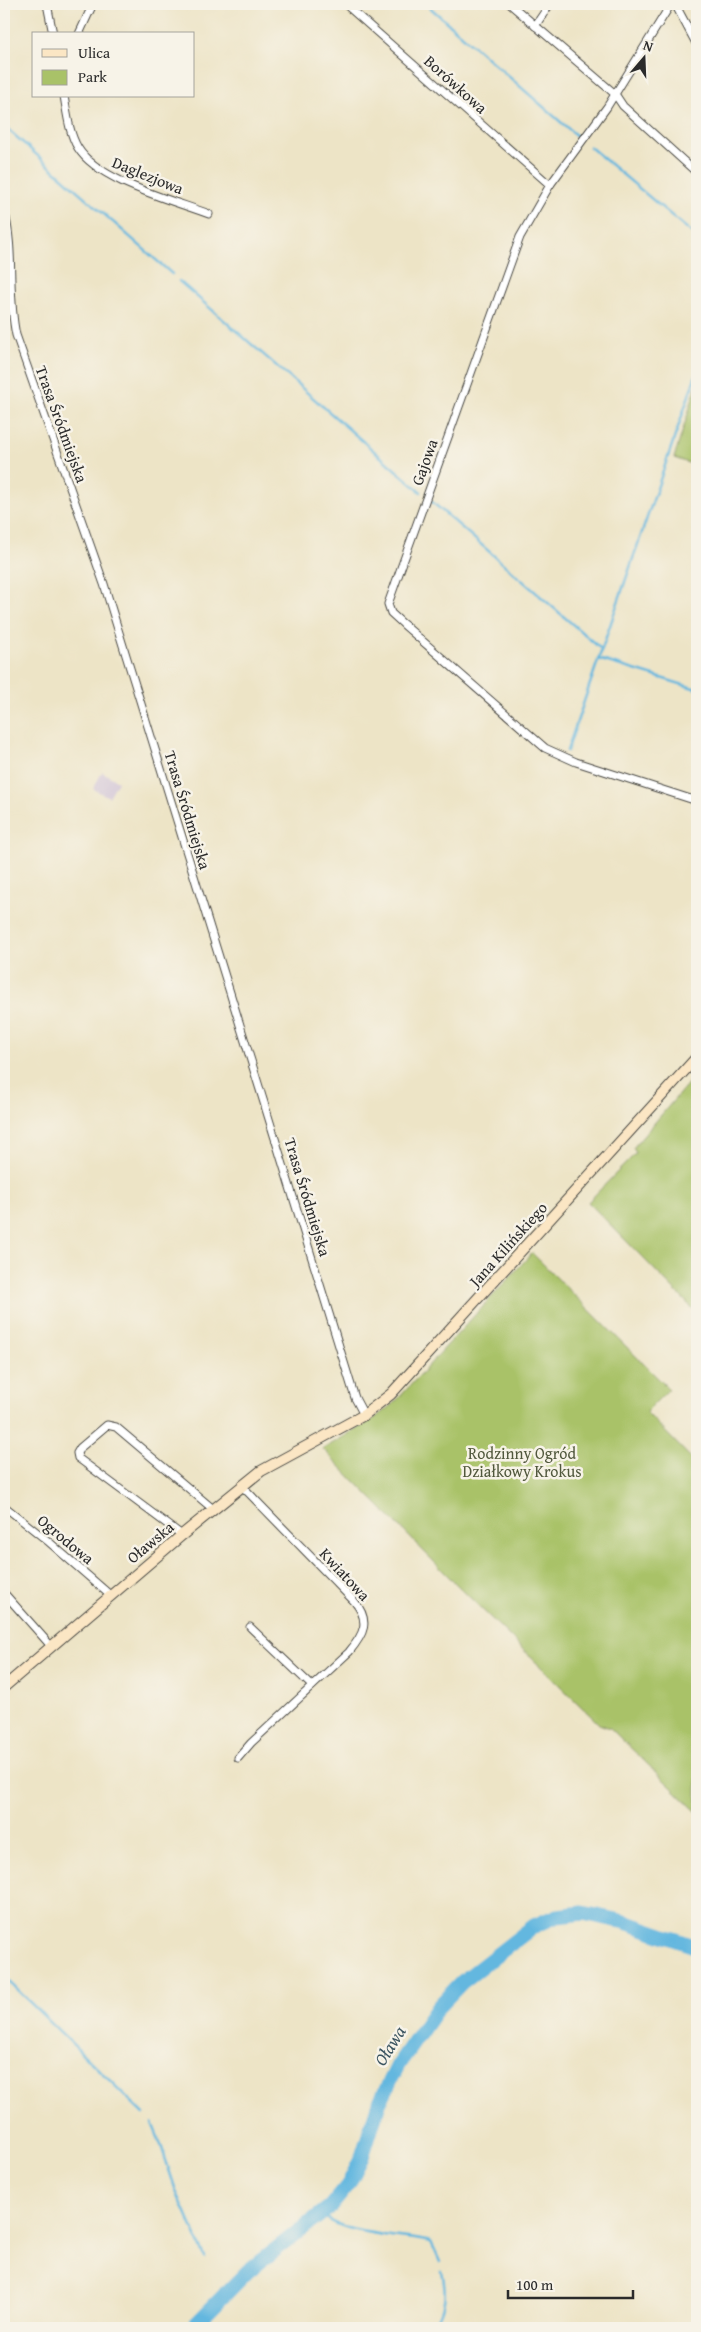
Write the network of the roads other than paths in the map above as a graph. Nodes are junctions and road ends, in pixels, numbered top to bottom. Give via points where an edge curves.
1 (47, 4) edge
2 (93, 4) edge
3 (345, 4) edge
4 (510, 4) edge
5 (550, 4) edge
6 (671, 4) edge
7 (675, 4) edge
8 (535, 26) junction
9 (53, 32) edge
10 (80, 32) edge
11 (697, 45) edge
12 (615, 94) junction
13 (64, 98) edge
14 (697, 173) edge
15 (550, 185) junction
16 (4, 210) edge
17 (209, 214) dead end
18 (697, 801) edge
19 (697, 1057) edge
20 (364, 1415) junction
21 (327, 1435) joint
22 (242, 1486) junction
23 (4, 1506) edge
24 (213, 1510) junction
25 (182, 1535) junction
26 (4, 1593) edge
27 (110, 1595) junction
28 (250, 1627) dead end
29 (51, 1646) junction
30 (312, 1686) junction
31 (4, 1687) edge
32 (238, 1758) dead end

1 - 9 street
2 - 10 street
3 - 15 street, Borówkowa
4 - 8 street
5 - 8 street
6 - 12 street, Gajowa
7 - 11 street
8 - 12 street
12 - 14 street via 623,106
12 - 15 street, Gajowa
13 - 17 street, Daglezjowa via 69,126 77,146 98,169
15 - 18 street, Gajowa via 513,254 388,607 403,624 546,748 576,762
16 - 20 street, Trasa Śródmiejska via 10,240 12,311 16,334 104,584 356,1402
19 - 20 street, Jana Kilińskiego via 402,1383
20 - 21 street, Jana Kilińskiego
21 - 22 street, Oławska via 268,1466
22 - 24 street, Oławska
22 - 30 street, Kwiatowa via 363,1614 362,1636
23 - 27 street, Ogrodowa
24 - 25 street, Oławska
24 - 25 street via 116,1427 107,1425 80,1448 78,1458
25 - 27 street, Oławska
26 - 29 street
27 - 29 street, Oławska
28 - 30 street
29 - 31 street, Oławska
30 - 32 street, Kwiatowa

